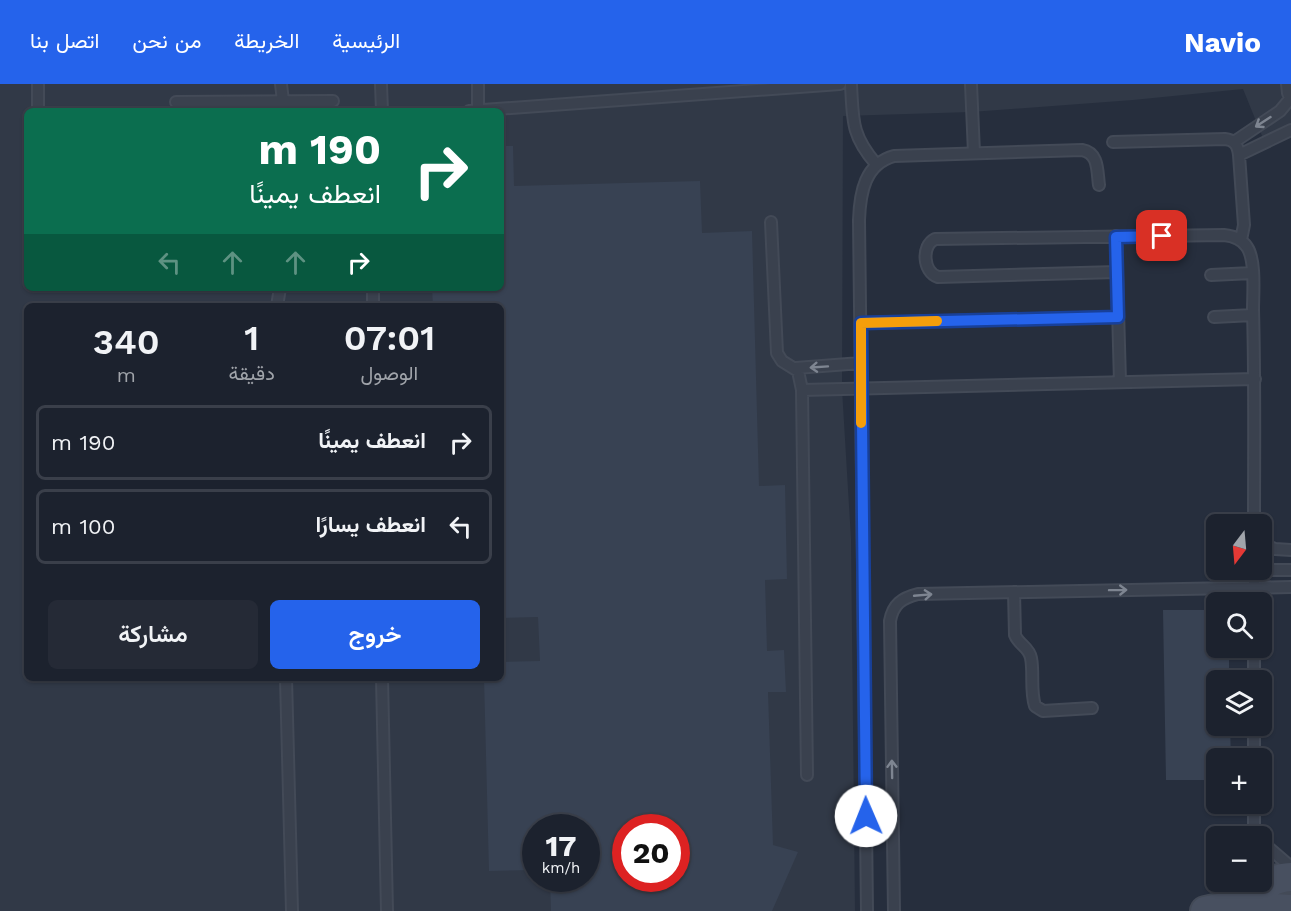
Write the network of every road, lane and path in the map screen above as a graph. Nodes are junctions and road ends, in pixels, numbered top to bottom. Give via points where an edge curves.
1 (38, 84) edge
2 (281, 84) edge
3 (381, 84) edge
4 (478, 84) edge
5 (840, 84) edge
6 (851, 84) edge
7 (970, 84) edge
8 (1287, 84) edge
9 (743, 87) edge
10 (1291, 100) edge
11 (283, 101) junction
12 (333, 101) dead end
13 (176, 102) dead end
14 (38, 108) edge
15 (381, 108) edge
16 (478, 108) edge
17 (501, 108) edge
18 (1291, 130) edge
19 (1113, 142) dead end
20 (1234, 142) junction
21 (974, 153) junction
22 (1239, 155) junction
23 (876, 164) junction
24 (1099, 185) dead end
25 (771, 222) dead end
26 (1116, 237) junction
27 (1241, 240) junction
28 (1117, 272) junction
29 (1252, 273) junction
30 (1211, 275) dead end
31 (1253, 315) junction
32 (1118, 317) junction
33 (1214, 317) dead end
34 (861, 323) junction
35 (861, 363) junction
36 (796, 368) junction
37 (1255, 379) junction
38 (1120, 382) junction
39 (861, 388) junction
40 (802, 390) junction
41 (1254, 514) edge
42 (1272, 548) edge
43 (1291, 550) edge
44 (1272, 570) edge
45 (1291, 570) edge
46 (1254, 580) edge
47 (1254, 587) junction
48 (1291, 587) edge
49 (1014, 592) junction
50 (1254, 592) edge
51 (286, 681) edge
52 (382, 681) edge
53 (1092, 708) dead end
54 (807, 775) dead end
55 (1272, 851) edge
56 (1291, 867) edge
57 (1291, 877) edge
58 (1272, 880) edge
59 (1251, 892) edge
60 (1291, 909) edge
61 (292, 911) edge
62 (387, 911) edge
63 (867, 911) edge
64 (894, 911) edge
65 (1205, 911) edge

1 - 14 lane
2 - 11 lane
3 - 15 lane
4 - 16 lane
5 - 9 lane
6 - 23 lane via 855,131
7 - 21 lane
8 - 10 lane
9 - 17 lane
10 -> 20 lane
11 - 12 lane
11 - 13 lane
18 - 22 lane
19 - 20 lane
20 - 22 lane
21 - 23 lane via 894,156
21 - 24 lane via 1087,151 1094,158
22 - 27 lane via 1244,225
23 - 34 lane via 864,182 860,208
25 - 36 lane via 777,353
26 - 27 lane via 1224,235
26 - 28 lane
26 - 28 lane via 935,239 928,245 927,268 938,277
27 - 29 lane via 1251,254
28 - 32 lane
29 - 30 lane
29 - 31 lane
31 - 33 lane
31 - 37 lane
32 - 34 lane
32 - 38 lane
34 - 35 lane
35 -> 36 lane
35 - 39 lane
36 - 40 lane
37 - 38 lane
37 - 41 lane
38 - 39 lane
39 - 40 lane
39 - 63 lane
40 - 54 lane
42 - 43 lane
44 - 45 lane
46 - 47 lane
47 - 48 lane
49 -> 47 lane
47 - 50 lane
49 - 53 lane via 1015,635 1031,656 1035,706 1042,711
64 -> 49 lane via 891,614 900,601 918,594
51 - 61 lane
52 - 62 lane
55 - 56 lane
57 - 58 street
59 - 60 street via 1274,908
59 - 65 street

